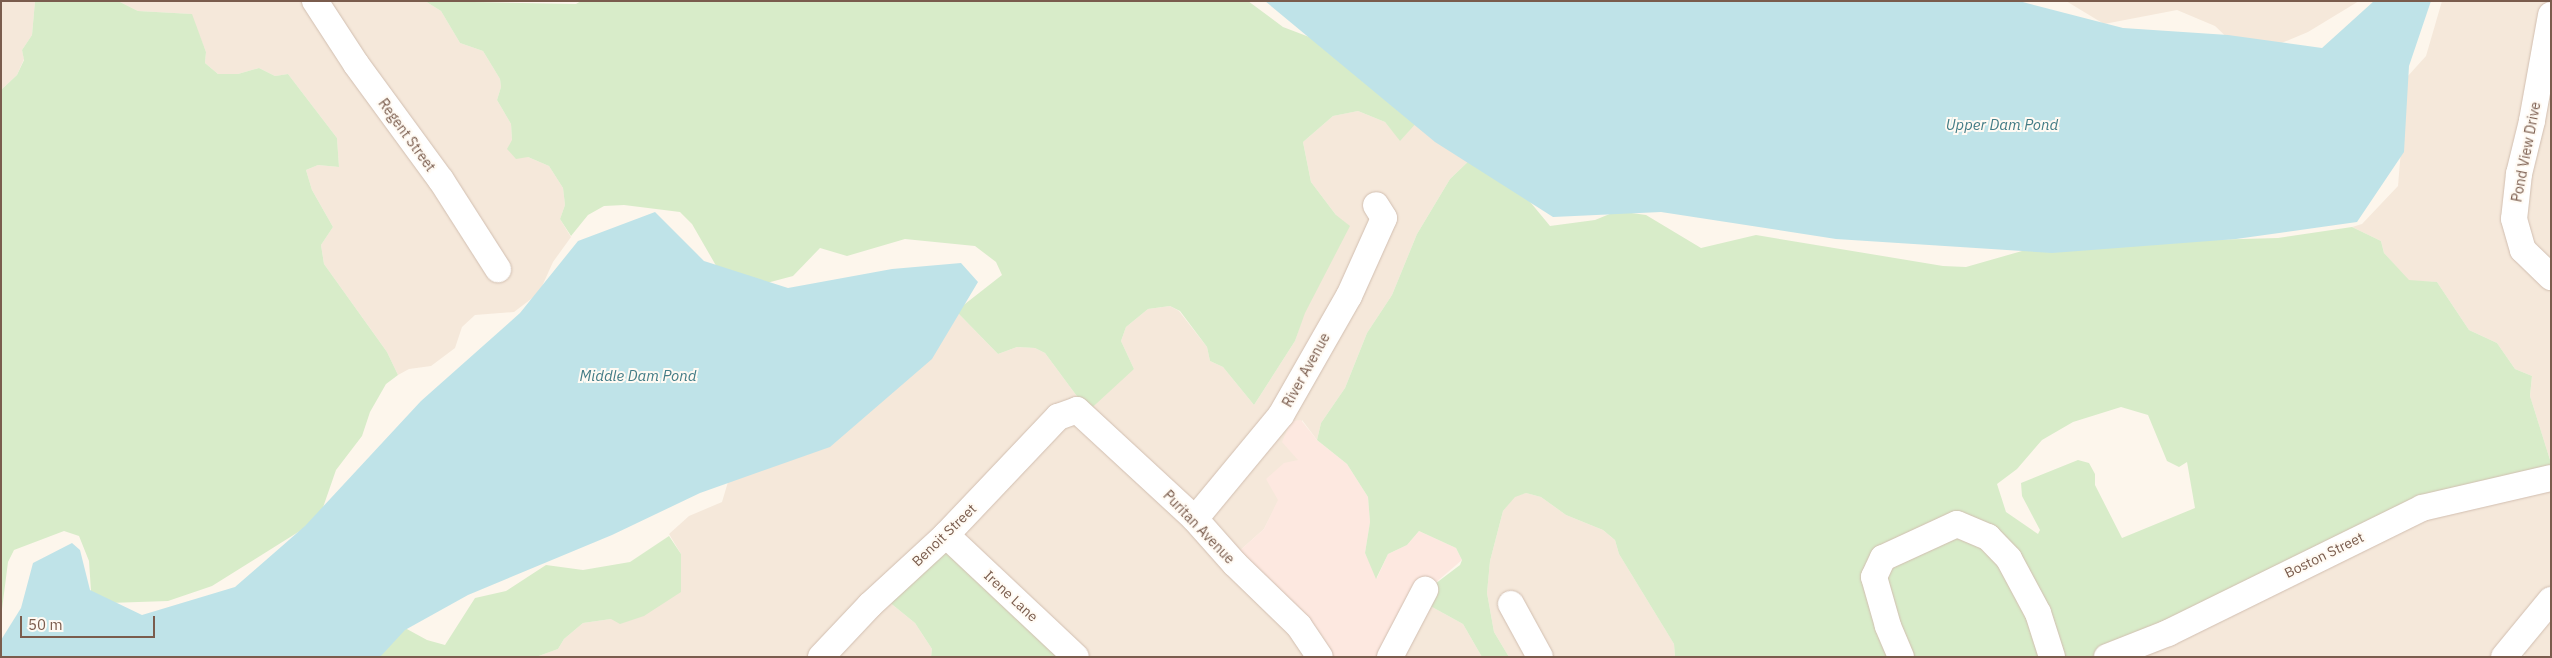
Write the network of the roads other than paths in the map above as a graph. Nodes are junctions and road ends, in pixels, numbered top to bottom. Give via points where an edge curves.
1 (315, 1) edge
2 (2551, 15) edge
3 (1376, 205) dead end
4 (498, 269) dead end
5 (2551, 277) edge
6 (1067, 413) joint
7 (2551, 478) edge
8 (1195, 520) junction
9 (946, 535) junction
10 (1425, 590) dead end
11 (2551, 600) edge
12 (1511, 604) dead end
13 (822, 657) edge
14 (1076, 657) edge
15 (1320, 657) edge
16 (1390, 657) edge
17 (1540, 657) edge
18 (1901, 657) edge
19 (2052, 657) edge
20 (2107, 657) edge
21 (2504, 657) edge

1 - 4 street, Regent Street via 356,64 441,180
2 - 5 street, Pond View Drive via 2519,174 2514,219 2523,250
3 - 8 street, River Avenue via 1384,218 1361,270 1281,415
6 - 8 street, Puritan Avenue via 1077,410
6 - 9 street, Benoit Street via 1058,417
7 - 20 street, Boston Street via 2422,508 2168,633
8 - 15 street, Puritan Avenue via 1299,626
9 - 13 street, Benoit Street via 870,605
9 - 14 street, Irene Lane
10 - 16 street
11 - 21 street
12 - 17 street
18 - 19 street via 1888,626 1874,576 1883,558 1957,524 1988,537 2009,559 2038,613

